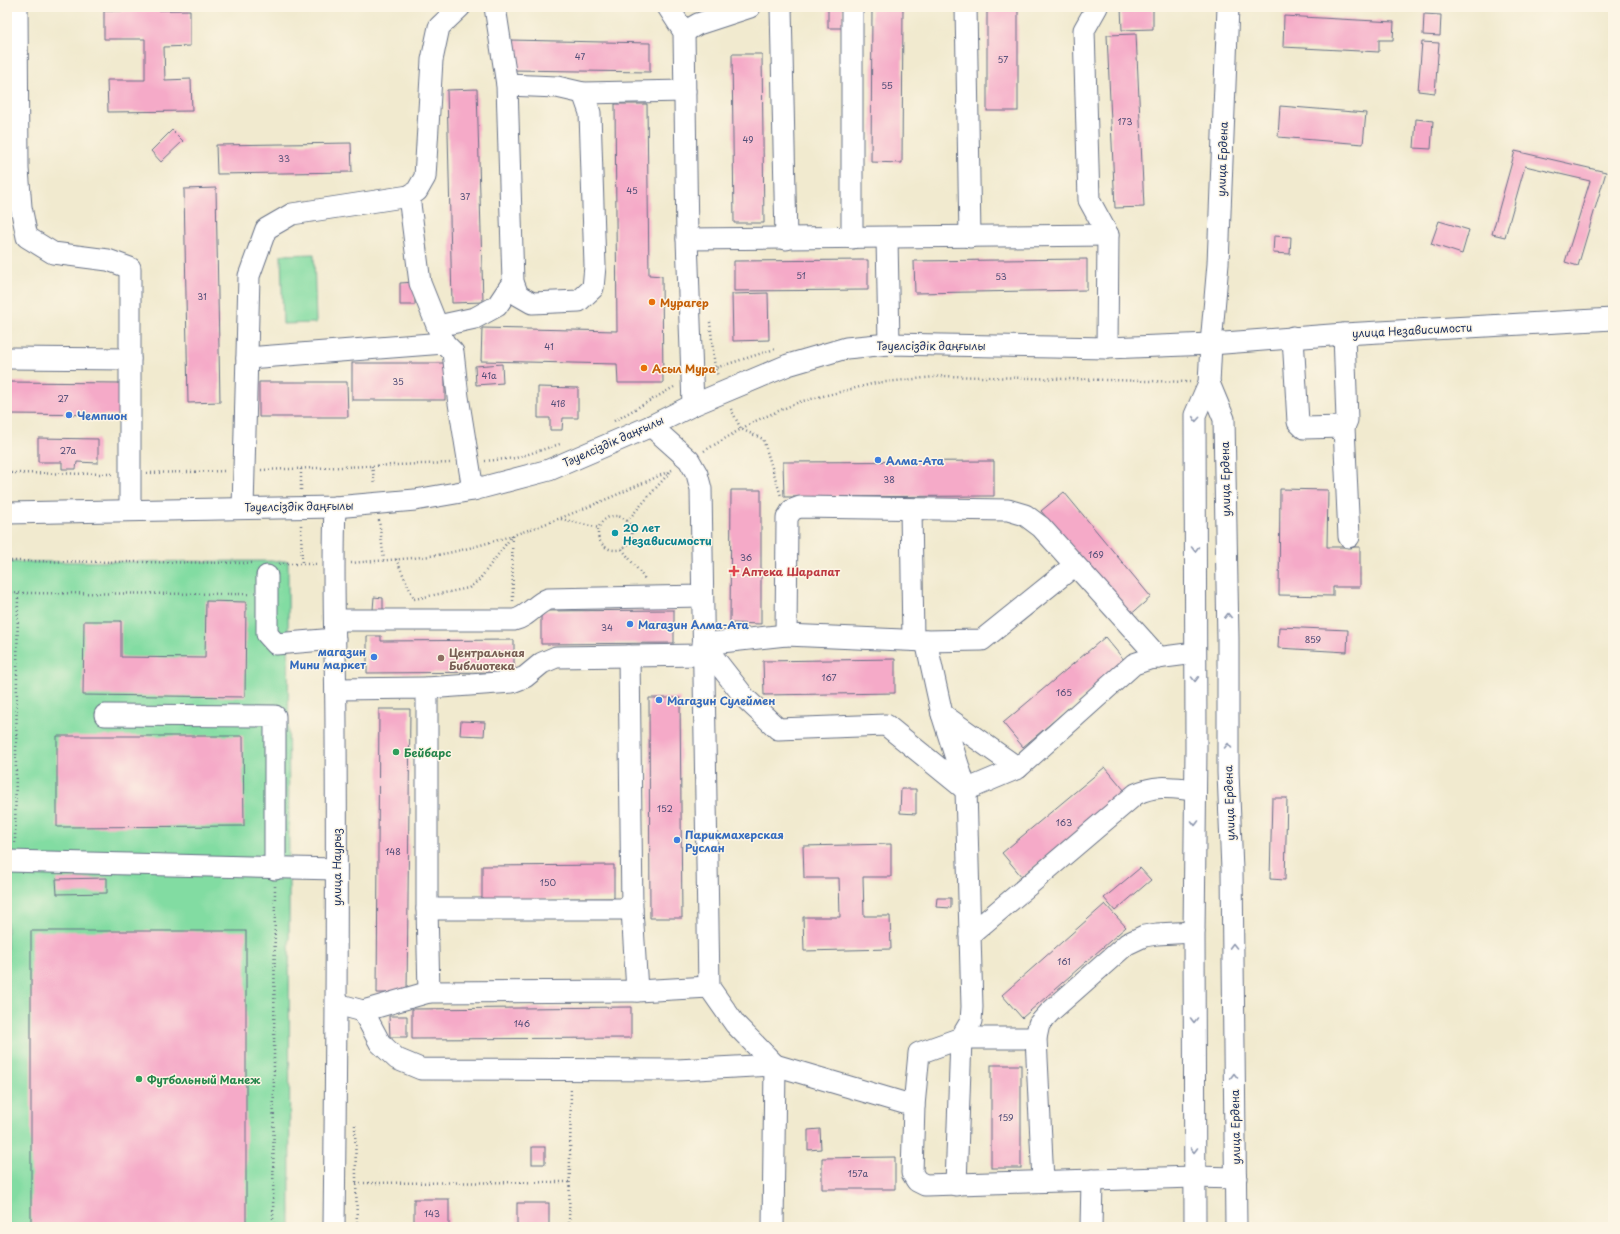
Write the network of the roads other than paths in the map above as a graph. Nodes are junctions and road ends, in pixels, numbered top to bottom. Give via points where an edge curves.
1 (17, 7) edge
2 (460, 7) edge
3 (494, 7) edge
4 (668, 7) edge
5 (750, 7) edge
6 (781, 7) edge
7 (852, 7) edge
8 (966, 7) edge
9 (1097, 7) edge
10 (1228, 7) edge
11 (684, 32) junction
12 (507, 84) junction
13 (685, 91) junction
14 (583, 93) junction
15 (409, 196) junction
16 (1108, 235) junction
17 (970, 237) junction
18 (852, 238) junction
19 (887, 238) junction
20 (687, 239) junction
21 (786, 239) junction
22 (513, 282) junction
23 (1613, 319) edge
24 (441, 334) junction
25 (1344, 334) junction
26 (1293, 337) junction
27 (889, 344) junction
28 (1211, 344) junction
29 (1107, 348) junction
30 (7, 358) edge
31 (247, 358) junction
32 (130, 359) junction
33 (1209, 382) junction
34 (693, 405) junction
35 (651, 426) junction
36 (1344, 427) junction
37 (474, 490) junction
38 (335, 507) junction
39 (243, 508) junction
40 (911, 509) junction
41 (130, 510) junction
42 (7, 513) edge
43 (1349, 537) dead end
44 (1075, 565) junction
45 (267, 574) road end
46 (702, 596) junction
47 (335, 630) junction
48 (786, 635) junction
49 (920, 641) junction
50 (703, 650) junction
51 (1195, 653) junction
52 (629, 656) junction
53 (1159, 658) junction
54 (427, 688) junction
55 (336, 689) junction
56 (942, 714) junction
57 (105, 715) dead end
58 (1018, 768) junction
59 (966, 790) junction
60 (1195, 790) junction
61 (11, 861) edge
62 (275, 869) junction
63 (336, 869) junction
64 (427, 909) junction
65 (632, 909) junction
66 (1194, 932) junction
67 (970, 935) junction
68 (709, 987) junction
69 (637, 991) junction
70 (428, 992) junction
71 (337, 1004) junction
72 (363, 1011) junction
73 (961, 1038) junction
74 (1036, 1038) junction
75 (775, 1065) junction
76 (914, 1106) junction
77 (1194, 1177) junction
78 (1236, 1178) junction
79 (1092, 1180) junction
80 (1043, 1181) junction
81 (956, 1185) junction
82 (334, 1227) edge
83 (773, 1227) edge
84 (1091, 1227) edge
85 (1195, 1227) edge
86 (1236, 1227) edge

1 - 32 street via 18,169 21,207 27,237 53,253 108,260 130,268
2 - 15 street via 439,28 432,60 425,177 417,191
3 - 12 street
4 - 11 street
5 - 11 street via 698,24
6 - 21 street
7 - 18 street
8 - 17 street
9 - 16 street via 1084,30 1089,200
10 - 28 street, улица Ердена via 1218,264
11 - 13 street
12 - 14 street via 557,87
12 - 22 street
13 - 14 street
13 - 20 street
14 - 22 street via 590,113 595,266 592,288 579,302 532,303 518,295
15 - 24 street via 420,283
15 - 31 street via 292,214 266,229 250,276
16 - 17 street
16 - 29 street
17 - 19 street
18 - 19 street
18 - 21 street
19 - 27 street
20 - 21 street
20 - 34 street
22 - 24 street via 497,306
23 - 25 street, улица Независимости
24 - 31 street
24 - 37 street via 453,352
25 - 26 street, улица Независимости
25 - 36 street via 1347,420
26 - 28 street, улица Независимости
26 - 36 street via 1298,422 1304,428
27 - 29 street, Тәуелсіздік даңғылы
27 - 34 street, Тәуелсіздік даңғылы via 846,348 788,365
28 - 29 street, Тәуелсіздік даңғылы
28 - 33 street, улица Ердена
30 - 32 street
31 - 39 street
32 - 41 street
33 -> 51 street, улица Ердена via 1196,415
78 -> 33 street, улица Ердена via 1224,419
34 - 35 street, Тәуелсіздік даңғылы
35 - 37 street, Тәуелсіздік даңғылы via 549,470
35 - 46 street via 681,465 697,474 701,489
36 - 43 street
37 - 38 street, Тәуелсіздік даңғылы via 415,500
38 - 39 street, Тәуелсіздік даңғылы
38 - 47 street, улица Наурыз
39 - 41 street, Тәуелсіздік даңғылы
40 - 44 street via 1008,510 1025,515 1041,528
40 - 48 street via 800,507 792,510 787,518
40 - 49 street
41 - 42 street, Тәуелсіздік даңғылы
44 - 49 street via 982,640
44 - 53 street
45 - 47 street via 267,634 276,644
46 - 47 street via 548,599 526,615 514,620
46 - 50 street
47 - 55 street, улица Наурыз
48 - 49 street
48 - 50 street
49 - 56 street
50 - 52 street
50 - 59 street via 746,699 778,729 886,725
50 - 68 street
51 - 53 street
51 -> 60 street, улица Ердена
52 - 54 street via 556,657 542,663 525,677 512,682
52 - 65 street
53 - 58 street via 1134,664
54 - 55 street
54 - 64 street
55 - 63 street, улица Наурыз
56 - 58 street
56 - 59 street
57 - 62 street via 275,716
58 - 59 street
59 - 67 street
60 -> 66 street, улица Ердена
60 - 67 street via 1160,787 1148,788 1136,794
61 - 62 street
62 - 63 street
63 - 71 street, улица Наурыз
64 - 65 street
64 - 70 street
65 - 69 street
66 - 74 street via 1144,936 1127,944 1050,1012 1039,1024
66 -> 77 street, улица Ердена
67 - 73 street via 972,1007 970,1021
68 - 69 street
68 - 75 street via 735,1024
69 - 70 street
70 - 72 street
71 - 72 street
71 - 82 street, улица Наурыз
72 - 75 street via 380,1043 397,1059 421,1068 677,1070
73 - 74 street
73 - 76 street via 919,1053
73 - 81 street
74 - 80 street
75 - 76 street
75 - 83 street
76 - 81 street via 912,1173 917,1181 925,1185
77 - 78 street
77 - 79 street
77 - 85 street, улица Ердена
78 - 86 street, улица Ердена
79 - 80 street
79 - 84 street
80 - 81 street

